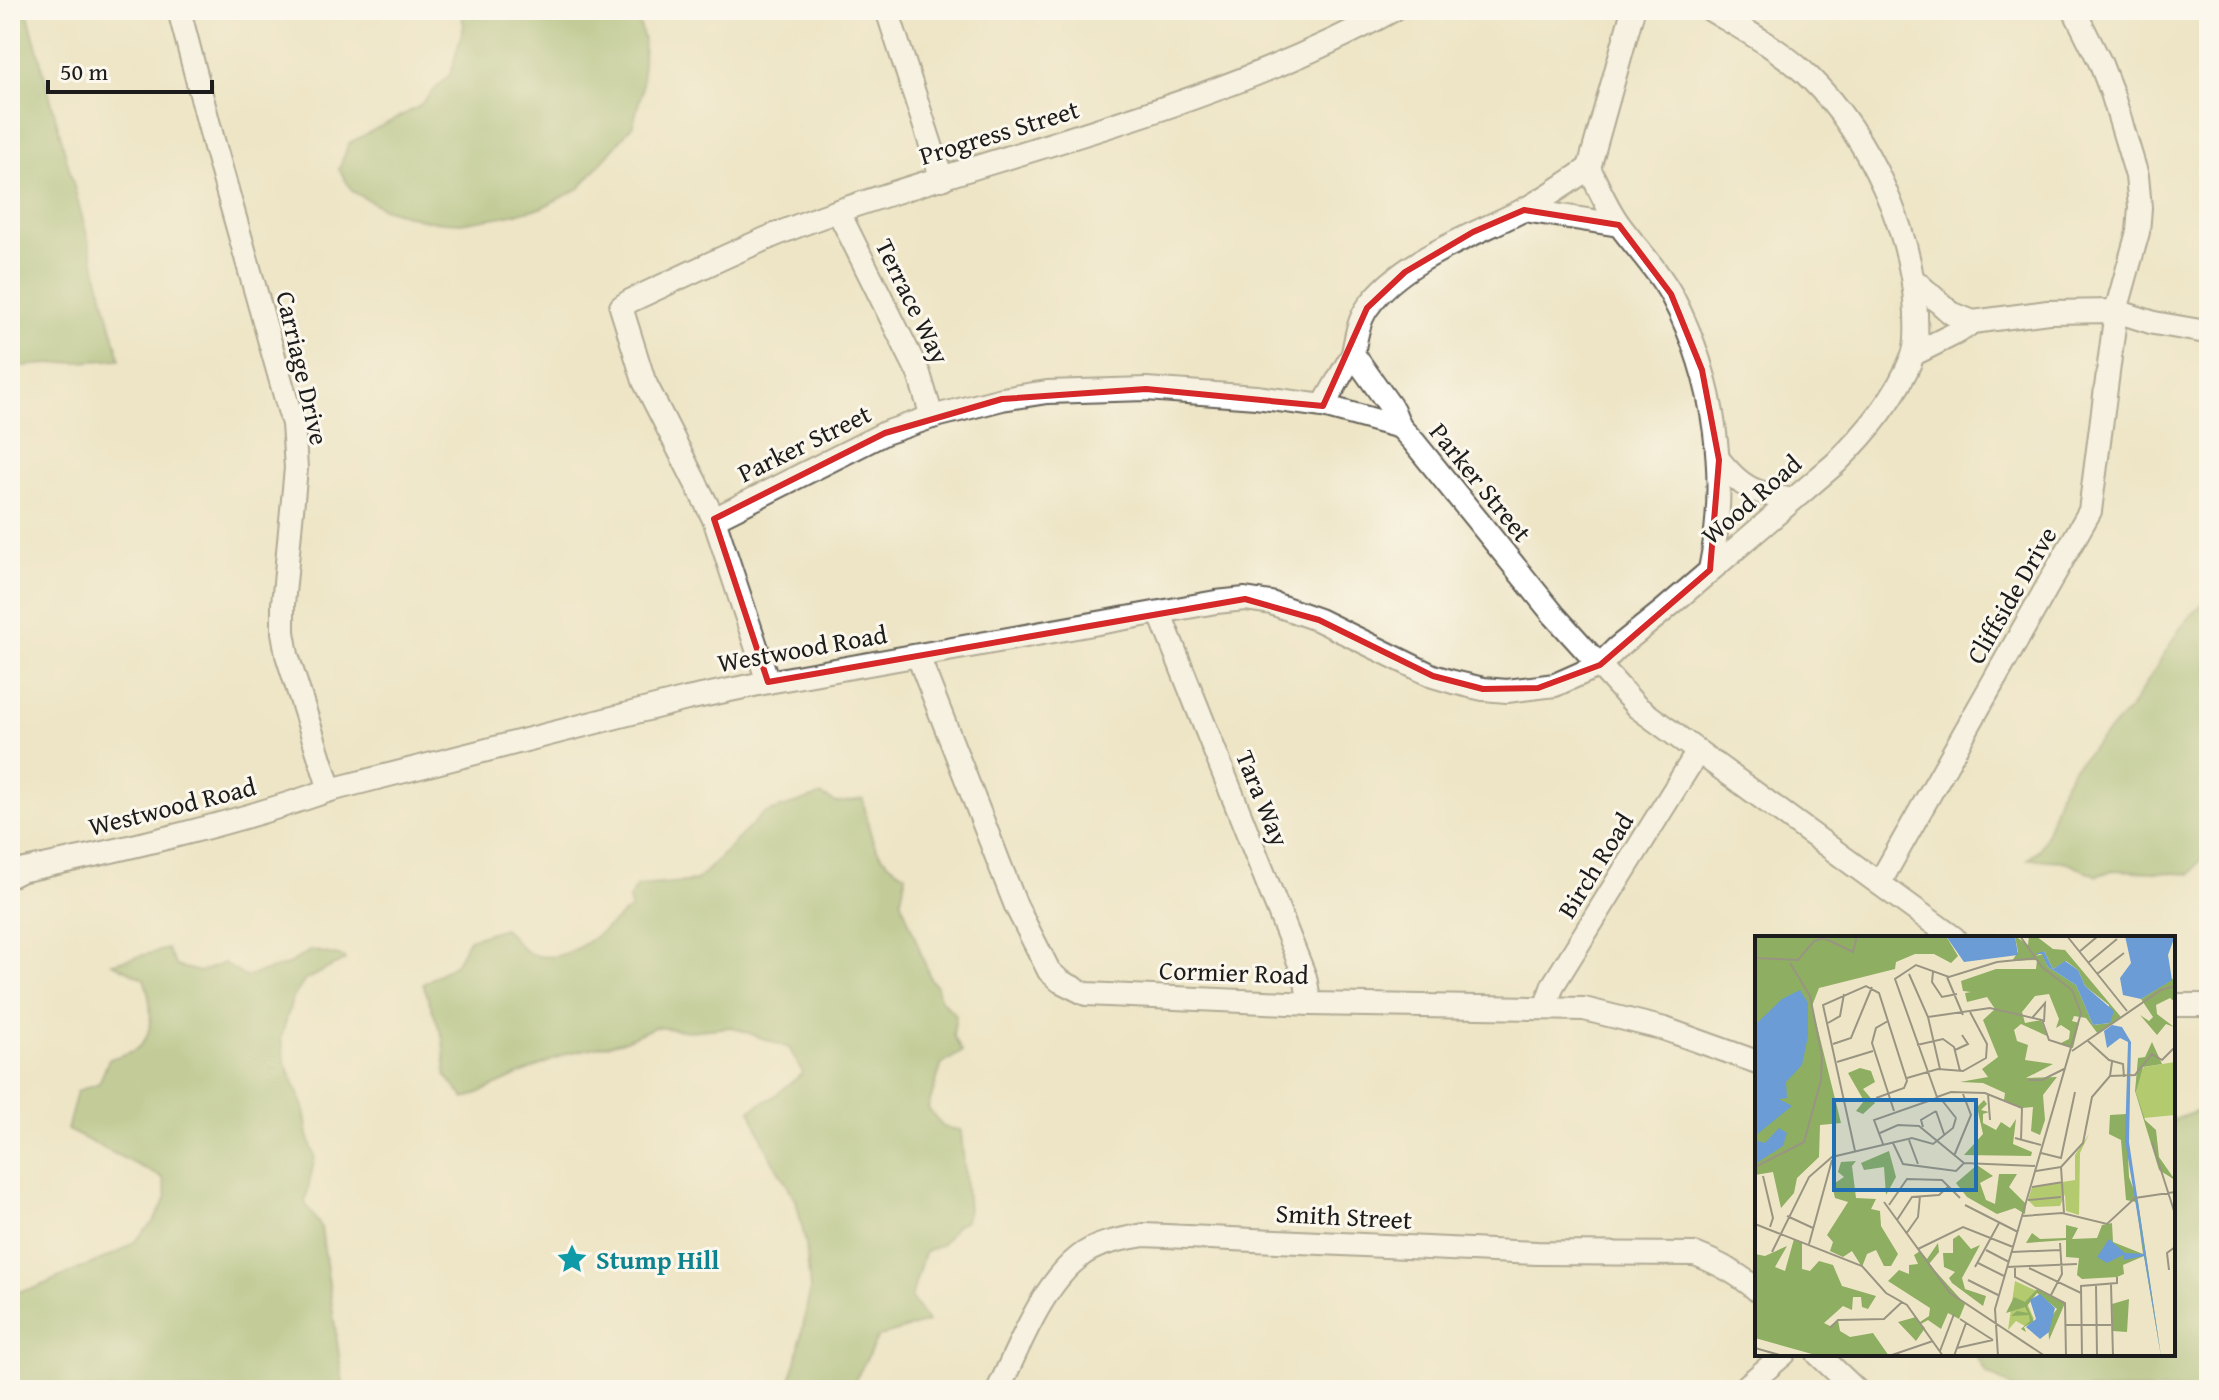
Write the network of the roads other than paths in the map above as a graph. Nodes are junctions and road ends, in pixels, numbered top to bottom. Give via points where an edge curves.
1 (179, 10) edge
2 (887, 10) edge
3 (1393, 10) edge
4 (1633, 10) edge
5 (1711, 10) edge
6 (2074, 10) edge
7 (1589, 168) junction
8 (942, 179) junction
9 (1524, 210) junction
10 (838, 211) junction
11 (1619, 225) junction
12 (1914, 280) junction
13 (2116, 311) junction
14 (1973, 322) junction
15 (2206, 332) dead end
16 (1353, 354) junction
17 (1914, 354) junction
18 (1323, 406) junction
19 (932, 417) junction
20 (1400, 427) junction
21 (1719, 460) junction
22 (1792, 500) junction
23 (714, 519) junction
24 (1710, 570) junction
25 (1160, 614) junction
26 (918, 656) junction
27 (1600, 665) junction
28 (768, 682) junction
29 (1697, 753) junction
30 (330, 790) junction
31 (10, 876) edge
32 (1880, 882) junction
33 (1951, 936) edge
34 (1310, 1004) junction
35 (2175, 1005) edge
36 (2209, 1005) edge
37 (1545, 1008) junction
38 (1755, 1061) edge
39 (1755, 1288) edge
40 (1782, 1356) edge
41 (1820, 1356) edge
42 (998, 1390) edge
43 (1742, 1390) edge
44 (1856, 1390) edge

1 - 30 street, Carriage Drive via 293,424 296,468 283,632
2 - 8 street
3 - 8 street, Progress Street via 1228,85
4 - 7 street
5 - 12 street, Wood Road via 1788,57 1833,105 1895,211
6 - 13 street, Cliffside Drive via 2112,93 2137,176 2138,232
7 - 9 street
7 - 11 street
8 - 10 street, Progress Street
9 - 11 street
9 - 16 street via 1473,232 1395,281 1367,308
10 - 19 street, Terrace Way via 919,374
10 - 23 street, Progress Street via 621,307 644,381
11 - 21 street via 1671,294 1689,333 1702,370
12 - 14 street via 1951,313
12 - 17 street, Wood Road
13 - 14 street via 2048,312
13 - 15 street
13 - 32 street, Cliffside Drive via 2090,511
14 - 17 street
16 - 18 street
16 - 20 street
17 - 22 street, Wood Road via 1878,417
18 - 19 street, Parker Street via 1146,389 1089,390 1002,399
18 - 20 street, Parker Street
19 - 23 street, Parker Street via 885,433
20 - 27 street, Parker Street
21 - 22 street via 1746,487
21 - 24 street
22 - 24 street, Wood Road
23 - 28 street
24 - 27 street, Wood Road
25 - 26 street, Westwood Road
25 - 27 street, Westwood Road via 1245,599 1271,603 1319,620 1433,676 1483,689 1555,685
25 - 34 street, Tara Way via 1305,977
26 - 28 street, Westwood Road
26 - 34 street, Cormier Road via 1016,906 1049,971 1060,981 1086,994
27 - 29 street, Parker Street via 1637,707
28 - 30 street, Westwood Road
29 - 32 street, Parker Street
29 - 37 street, Birch Road via 1553,985
30 - 31 street, Westwood Road via 179,836
32 - 33 street, Parker Street
34 - 37 street, Cormier Road
35 - 36 street
37 - 38 street, Cormier Road via 1616,1016
39 - 42 street, Smith Street via 1695,1254 1537,1253 1144,1235 1080,1256 1050,1289
40 - 43 street
41 - 44 street

